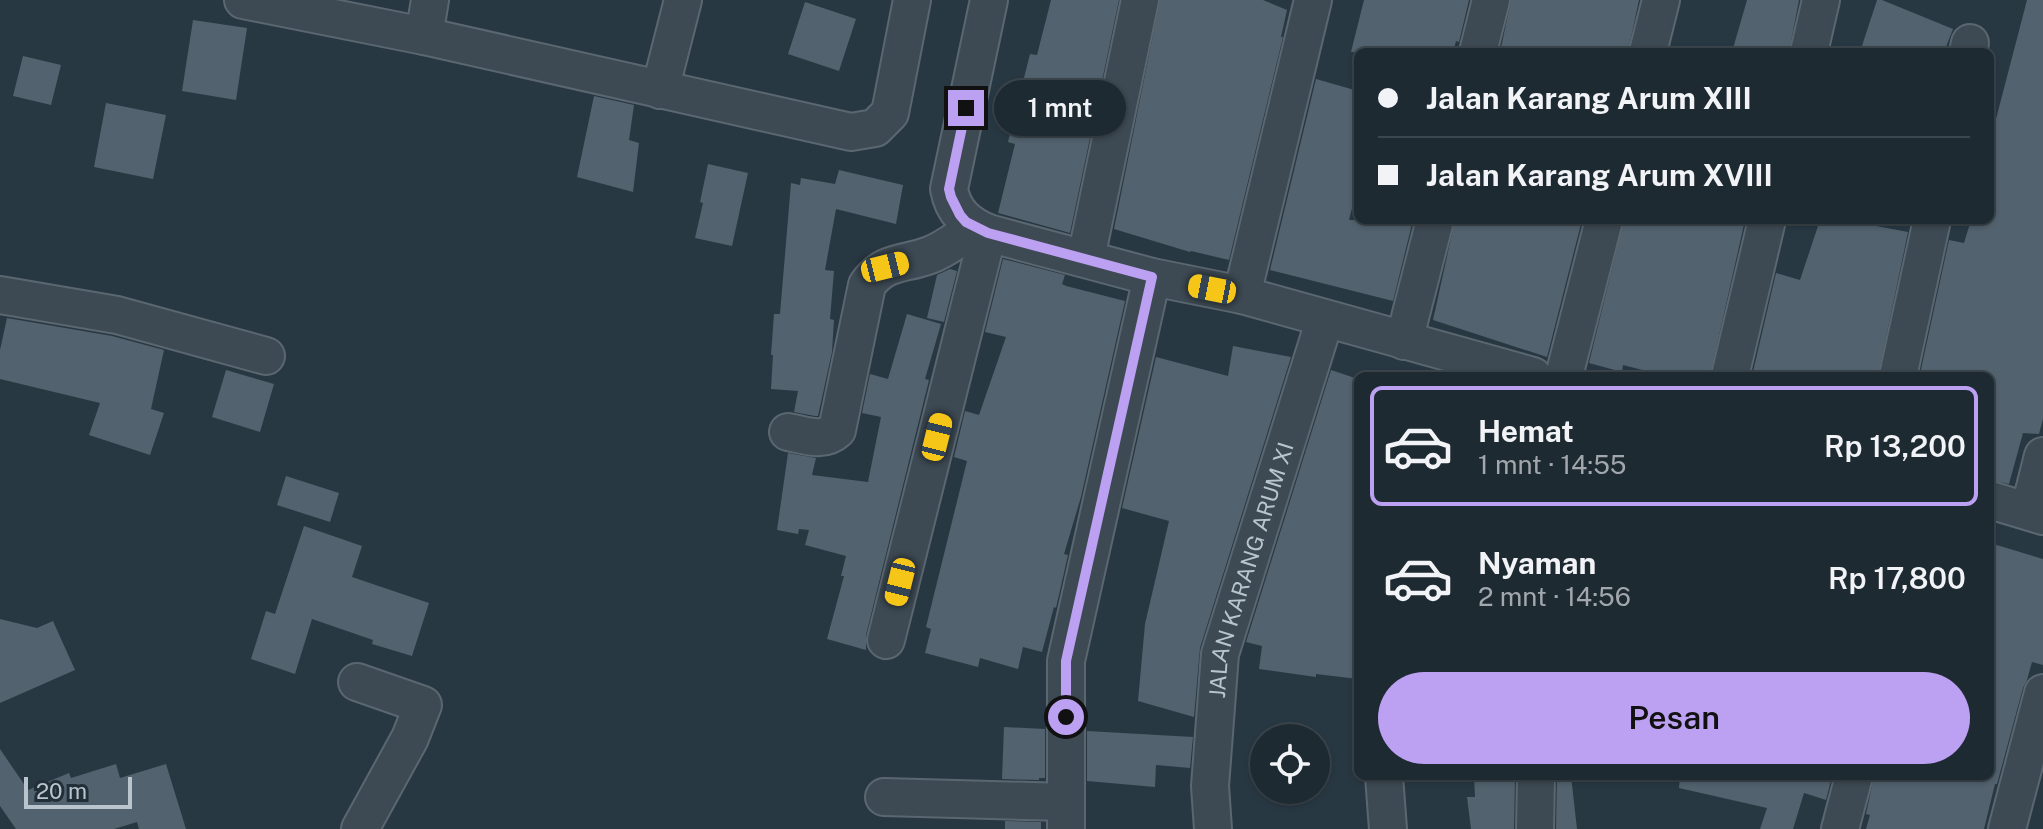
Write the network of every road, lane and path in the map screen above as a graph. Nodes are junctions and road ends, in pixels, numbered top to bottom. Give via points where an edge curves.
1 (243, 0) edge
2 (430, 0) edge
3 (683, 0) edge
4 (912, 0) edge
5 (989, 0) edge
6 (1140, 0) edge
7 (1313, 0) edge
8 (1491, 0) edge
9 (1661, 0) edge
10 (1821, 0) edge
11 (424, 36) junction
12 (1479, 48) edge
13 (1649, 48) edge
14 (1810, 48) edge
15 (660, 90) junction
16 (1434, 224) edge
17 (1603, 224) edge
18 (1766, 224) edge
19 (1931, 224) edge
20 (981, 230) junction
21 (1086, 258) junction
22 (1152, 277) junction
23 (0, 295) edge
24 (1242, 295) junction
25 (1325, 319) junction
26 (1404, 341) junction
27 (266, 356) dead end
28 (1466, 368) edge
29 (1500, 372) edge
30 (1565, 372) edge
31 (1731, 372) edge
32 (1899, 372) edge
33 (788, 432) dead end
34 (2043, 456) edge
35 (1994, 501) edge
36 (2036, 514) edge
37 (886, 640) dead end
38 (357, 682) dead end
39 (2043, 693) edge
40 (1384, 780) edge
41 (1536, 780) edge
42 (1853, 780) edge
43 (884, 797) dead end
44 (1066, 816) edge
45 (360, 829) edge
46 (1213, 829) edge
47 (1388, 829) edge
48 (1535, 829) edge
49 (1840, 829) edge
50 (2007, 829) edge

1 - 11 street
2 - 11 street
3 - 15 street
4 - 15 street via 890,113 875,128 851,132
5 - 20 street via 949,189 960,215
6 - 21 street
7 - 24 street
8 - 12 street
9 - 13 street
10 - 14 street
11 - 15 street
16 - 26 street
17 - 30 street
18 - 31 street
19 - 32 street
20 - 21 street
20 - 33 street via 874,275 867,285 837,430 822,439
20 - 37 street
21 - 22 street
22 - 24 street
22 - 44 street via 1066,661
23 - 27 street via 117,315
24 - 25 street
25 - 26 street
25 - 46 street, JALAN KARANG ARUM XI via 1220,654 1210,786
26 - 28 street
28 - 29 street
34 - 36 street
35 - 36 street
38 - 45 street via 423,705
39 - 50 street
40 - 47 street
41 - 48 street
42 - 49 street
43 - 44 street

